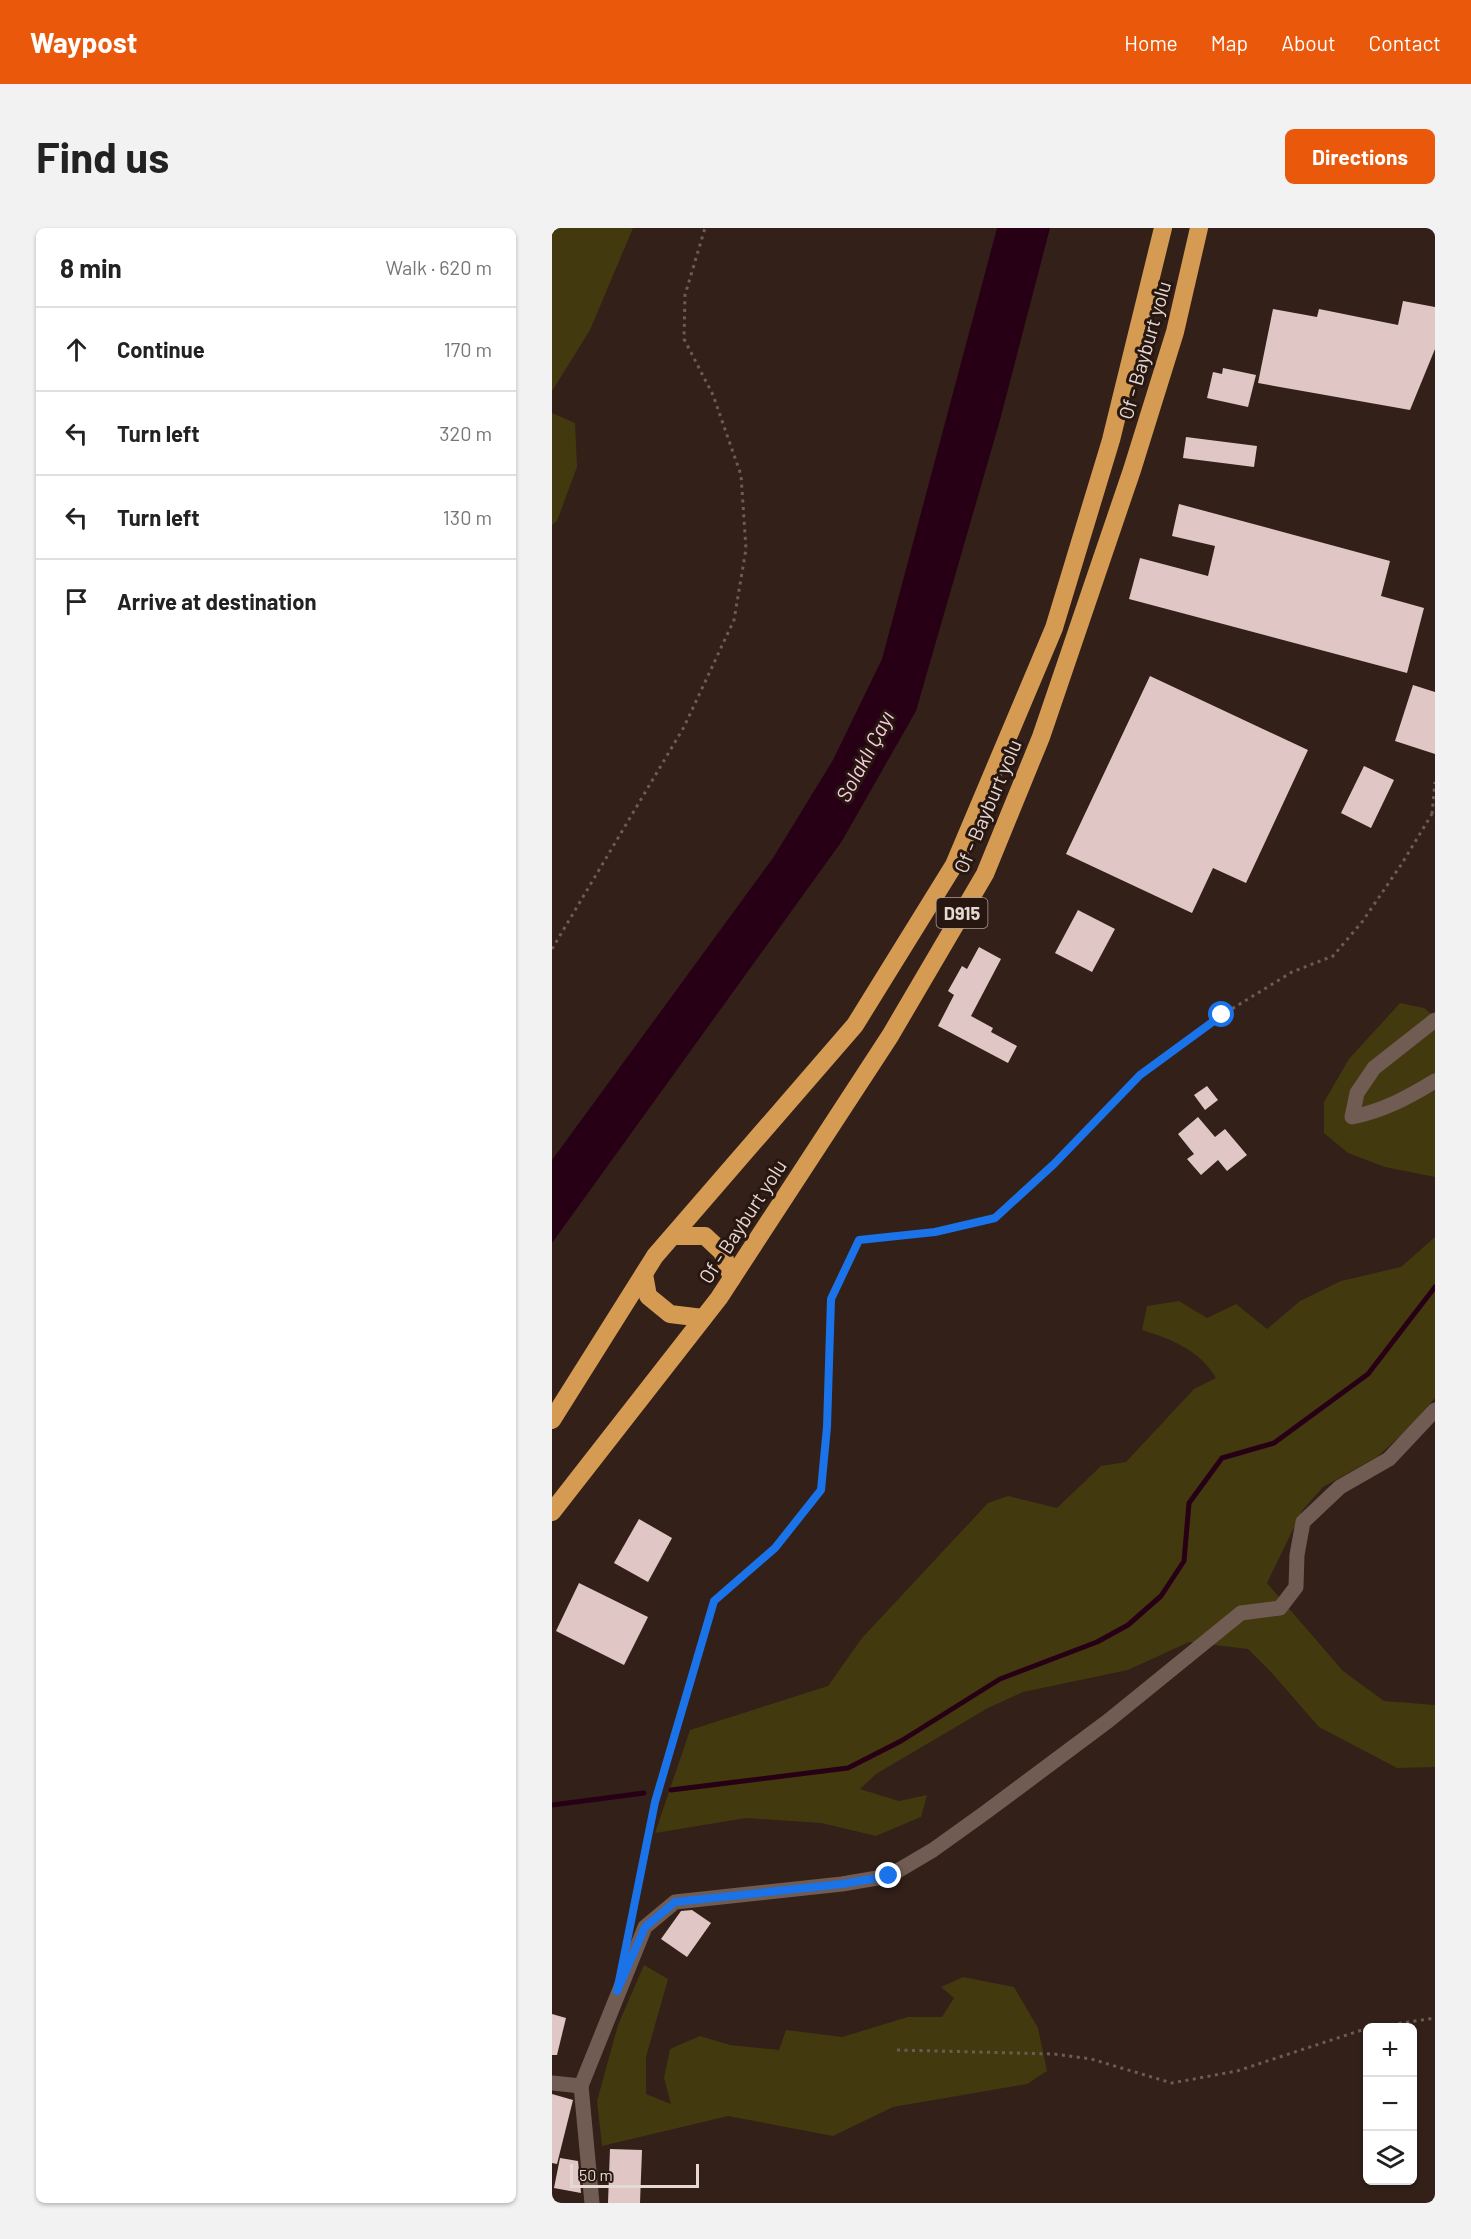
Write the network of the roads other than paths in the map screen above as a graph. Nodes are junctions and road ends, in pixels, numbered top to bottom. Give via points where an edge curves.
1 (1163, 228) edge
2 (1199, 228) edge
3 (1435, 1020) edge
4 (1435, 1081) edge
5 (673, 1236) junction
6 (644, 1274) junction
7 (732, 1278) junction
8 (704, 1318) junction
9 (1435, 1410) edge
10 (552, 1420) edge
11 (552, 1512) edge
12 (552, 2083) edge
13 (581, 2086) junction
14 (592, 2203) edge

1 - 5 highway, Of - Bayburt yolu / D915 via 1111,440 1054,628 954,866 855,1025
2 - 7 highway, Of - Bayburt yolu / D915 via 1175,332 1132,470 1041,737 985,874 890,1036
3 - 4 street via 1374,1068 1358,1093 1352,1117 1409,1097
5 - 6 highway, Of - Bayburt yolu / D915
5 - 7 highway via 705,1236 722,1251
6 - 8 highway via 648,1296 670,1314
6 - 10 highway, Of - Bayburt yolu / D915
7 - 8 highway, Of - Bayburt yolu / D915
8 - 11 highway, Of - Bayburt yolu / D915
9 - 13 street via 1389,1459 1340,1486 1303,1522 1296,1587 1280,1608 1241,1613 1108,1720 933,1850 889,1876 675,1902 645,1927
12 - 13 street
13 - 14 street

